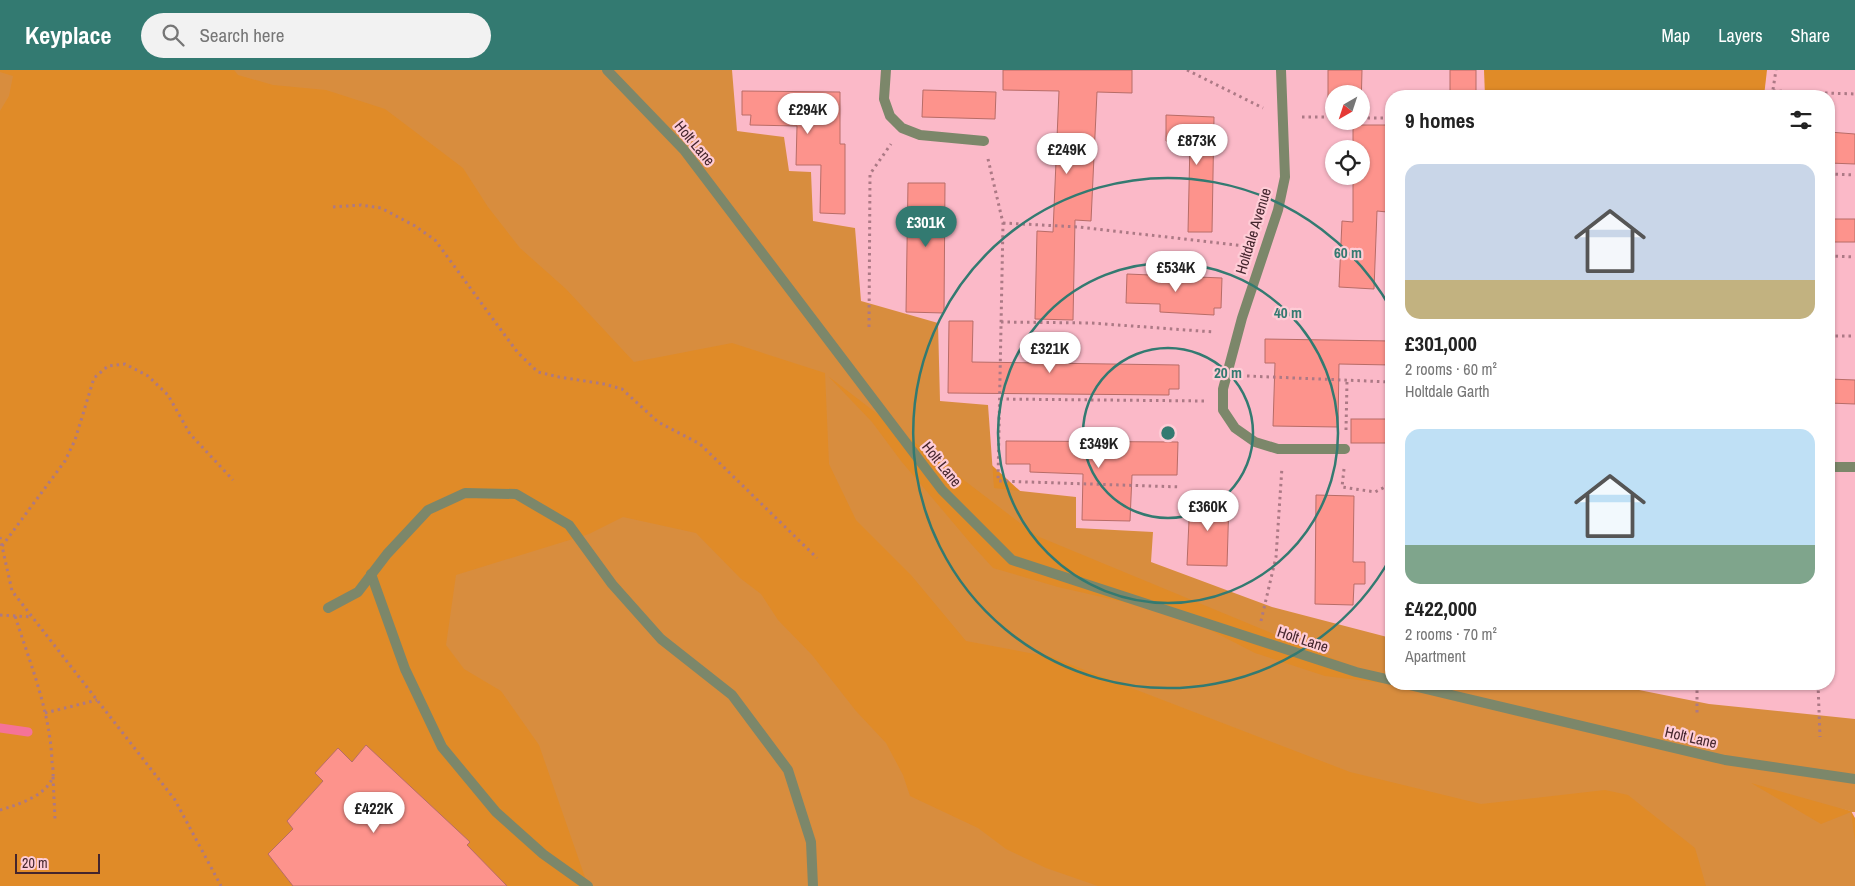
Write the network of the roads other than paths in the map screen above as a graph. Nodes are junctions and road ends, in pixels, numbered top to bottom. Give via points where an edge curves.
1 (607, 70) edge
2 (886, 70) edge
3 (1281, 70) edge
4 (984, 141) road end
5 (1345, 449) dead end
6 (1835, 467) edge
7 (1855, 467) edge
8 (372, 574) junction
9 (328, 608) dead end
10 (1385, 679) edge
11 (1430, 690) edge
12 (1855, 779) edge
13 (588, 886) edge
14 (813, 886) edge

1 - 10 street, Holt Lane via 684,150 942,490 1012,560
2 - 4 street via 884,99 890,116 902,128 920,135
3 - 5 street, Holtdale Avenue via 1285,177 1278,210 1242,318 1223,388 1223,410 1235,428 1255,442 1283,449
6 - 7 street
8 - 9 street via 358,592
8 - 13 street via 404,669 442,747 496,812 543,854
8 - 14 street via 428,510 465,493 516,494 569,525 612,584 661,639 732,695 788,770 811,842
11 - 12 street, Holt Lane via 1725,760

